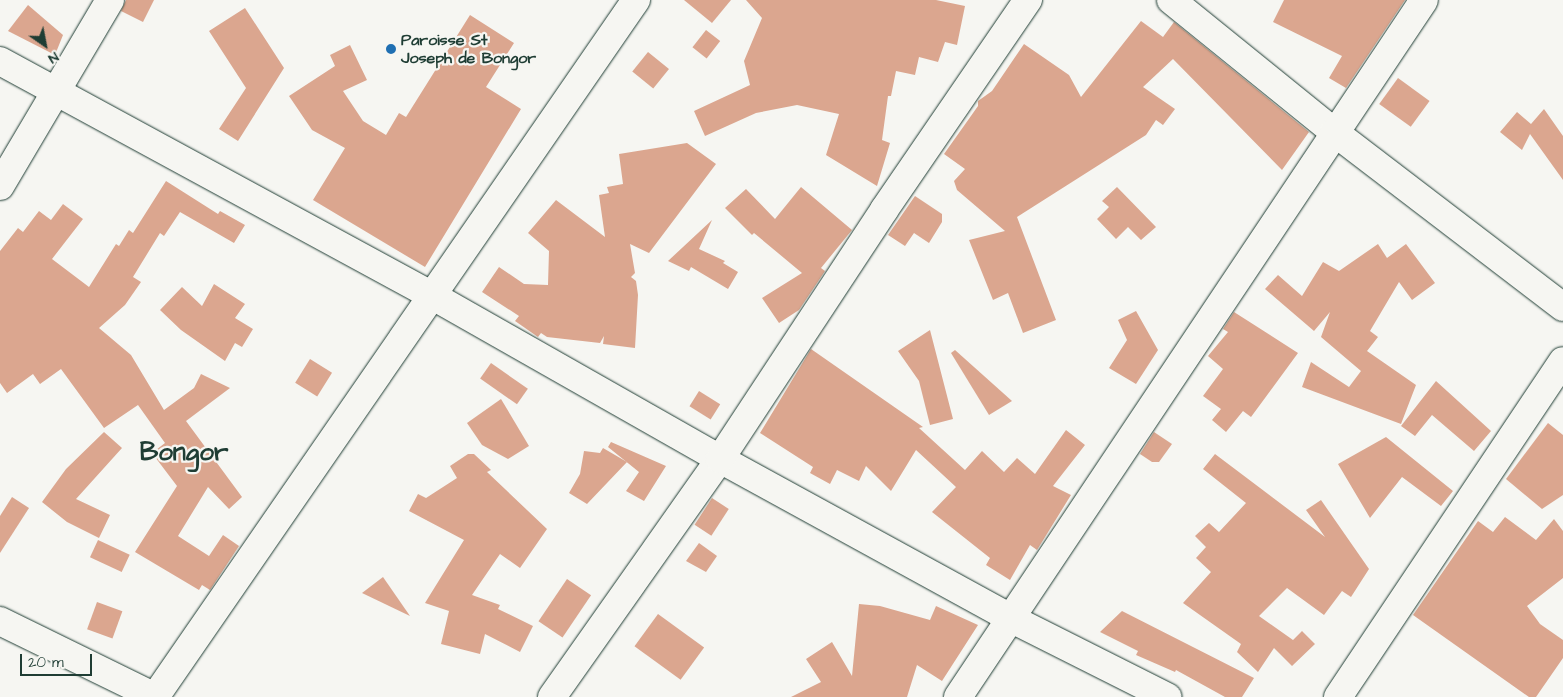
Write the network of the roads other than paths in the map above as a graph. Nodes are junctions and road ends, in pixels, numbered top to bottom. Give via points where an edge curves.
1 (110, 0) edge
2 (636, 0) edge
3 (1028, 0) edge
4 (1172, 0) edge
5 (1424, 0) edge
6 (0, 61) edge
7 (55, 94) junction
8 (1334, 132) junction
9 (0, 186) edge
10 (434, 296) junction
11 (1563, 307) edge
12 (1563, 361) edge
13 (720, 459) junction
14 (1012, 619) junction
15 (0, 621) edge
16 (155, 697) edge
17 (552, 697) edge
18 (958, 697) edge
19 (1167, 697) edge
20 (1338, 697) edge

1 - 7 street
2 - 10 street
3 - 13 street
4 - 8 street
5 - 8 street
6 - 7 street
7 - 9 street
7 - 10 street
8 - 11 street
8 - 14 street
10 - 13 street
10 - 16 street
12 - 20 street
13 - 14 street
13 - 17 street
14 - 18 street
14 - 19 street
15 - 16 street

